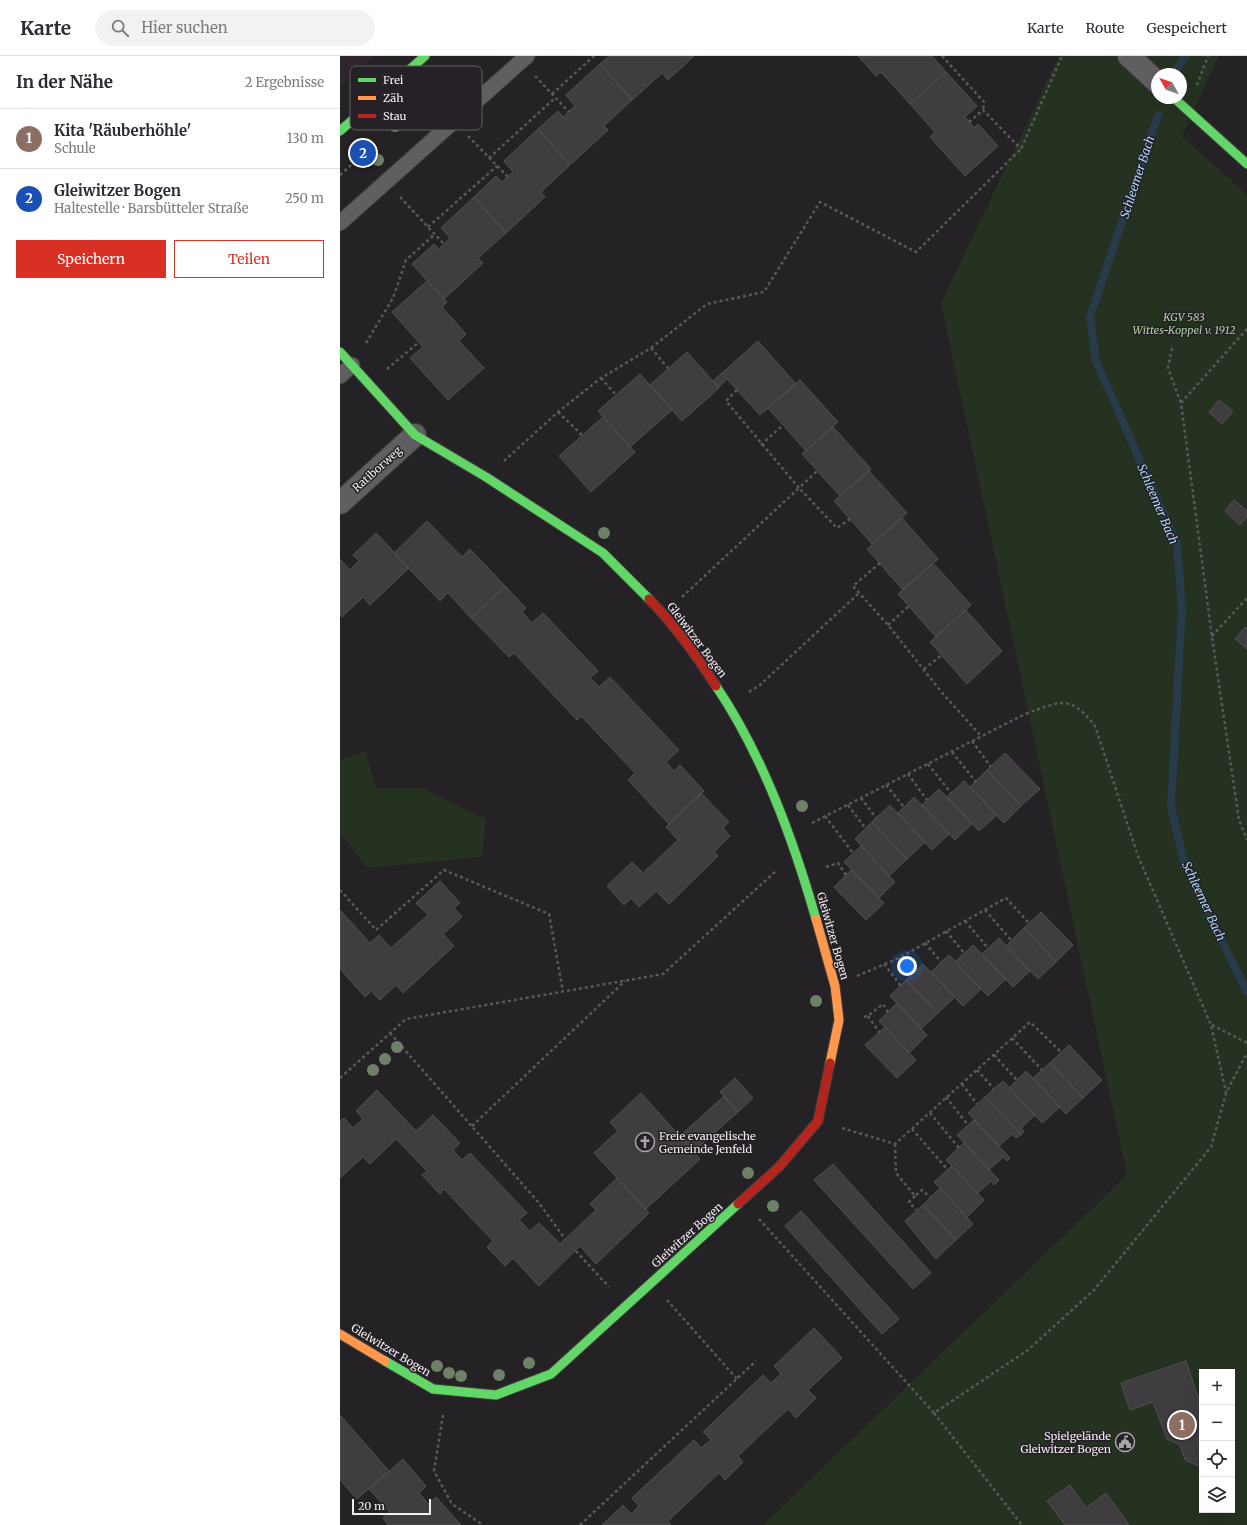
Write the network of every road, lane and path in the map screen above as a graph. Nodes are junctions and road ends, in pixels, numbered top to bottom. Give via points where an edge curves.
1 (425, 56) edge
2 (594, 56) edge
3 (942, 56) edge
4 (1062, 56) edge
5 (1129, 56) edge
6 (524, 59) edge
7 (414, 66) edge
8 (1151, 76) edge
9 (552, 94) junction
10 (482, 97) edge
11 (556, 98) junction
12 (1181, 104) edge
13 (983, 110) junction
14 (569, 112) dead end
15 (350, 122) edge
16 (969, 122) dead end
17 (445, 130) edge
18 (462, 130) edge
19 (340, 131) edge
20 (1021, 150) junction
21 (360, 156) dead end
22 (489, 158) junction
23 (1247, 164) edge
24 (496, 166) junction
25 (340, 175) edge
26 (508, 177) dead end
27 (386, 182) junction
28 (340, 223) edge
29 (428, 227) junction
30 (435, 234) junction
31 (444, 244) dead end
32 (1247, 329) edge
33 (419, 342) dead end
34 (651, 348) junction
35 (1172, 348) dead end
36 (340, 352) edge
37 (352, 365) junction
38 (668, 368) dead end
39 (340, 376) edge
40 (601, 378) junction
41 (369, 385) junction
42 (737, 390) dead end
43 (616, 395) dead end
44 (1181, 403) junction
45 (558, 412) junction
46 (783, 425) dead end
47 (415, 435) junction
48 (582, 435) dead end
49 (762, 445) junction
50 (817, 471) dead end
51 (486, 478) junction
52 (799, 488) junction
53 (340, 503) edge
54 (850, 518) dead end
55 (880, 563) dead end
56 (858, 593) junction
57 (1247, 598) edge
58 (909, 606) dead end
59 (663, 613) junction
60 (888, 625) junction
61 (1212, 637) junction
62 (942, 656) dead end
63 (924, 669) junction
64 (760, 685) dead end
65 (982, 736) junction
66 (972, 741) junction
67 (952, 752) junction
68 (928, 764) junction
69 (991, 767) dead end
70 (908, 774) junction
71 (976, 782) dead end
72 (886, 785) junction
73 (951, 793) dead end
74 (861, 798) junction
75 (927, 800) dead end
76 (848, 805) junction
77 (904, 807) dead end
78 (825, 816) junction
79 (876, 818) dead end
80 (866, 828) dead end
81 (789, 834) junction
82 (1247, 840) edge
83 (853, 853) dead end
84 (796, 854) junction
85 (340, 890) edge
86 (985, 910) junction
87 (965, 921) junction
88 (1029, 923) dead end
89 (946, 931) junction
90 (1011, 940) dead end
91 (925, 943) junction
92 (988, 948) dead end
93 (964, 953) dead end
94 (899, 958) junction
95 (941, 962) dead end
96 (884, 964) junction
97 (913, 974) dead end
98 (625, 981) junction
99 (835, 986) junction
100 (901, 986) dead end
101 (563, 992) junction
102 (888, 1012) dead end
103 (868, 1016) junction
104 (839, 1020) junction
105 (1211, 1025) junction
106 (879, 1032) dead end
107 (390, 1033) junction
108 (1012, 1038) junction
109 (1247, 1043) edge
110 (1061, 1052) dead end
111 (1247, 1053) edge
112 (994, 1055) junction
113 (977, 1070) junction
114 (1042, 1070) dead end
115 (340, 1078) edge
116 (1017, 1080) dead end
117 (962, 1084) junction
118 (994, 1089) dead end
119 (1226, 1093) junction
120 (946, 1097) junction
121 (977, 1104) dead end
122 (930, 1113) junction
123 (818, 1121) junction
124 (968, 1125) dead end
125 (472, 1126) junction
126 (912, 1129) junction
127 (895, 1144) junction
128 (959, 1148) dead end
129 (948, 1170) dead end
130 (915, 1196) junction
131 (930, 1197) dead end
132 (743, 1200) junction
133 (916, 1210) dead end
134 (565, 1239) dead end
135 (576, 1251) dead end
136 (652, 1283) junction
137 (627, 1307) junction
138 (340, 1334) edge
139 (756, 1361) dead end
140 (737, 1379) junction
141 (447, 1390) junction
142 (934, 1413) junction
143 (483, 1525) edge
144 (580, 1525) edge
145 (1022, 1525) edge

1 - 7 street
2 - 9 path
3 - 13 path via 984,102
4 - 20 path
5 - 8 street
6 - 9 path
6 - 10 lane
9 - 11 path
11 - 14 path
11 - 22 path
12 - 23 street
13 - 16 path
13 - 20 path
15 - 19 street
17 - 27 lane
18 - 22 path
20 - 34 path via 916,252 820,202 764,292 707,304
21 - 25 path
22 - 24 path
24 - 26 path
24 - 29 path
27 - 28 lane
27 - 29 path
29 - 30 path
30 - 31 path
30 - 37 path via 406,260 393,298
32 - 44 path
33 - 41 path
34 - 38 path
34 - 40 path
35 - 44 path via 1168,368
36 - 37 street, Gleiwitzer Bogen
37 - 39 lane
37 - 41 street, Gleiwitzer Bogen
40 - 43 path
40 - 45 path
41 - 47 street, Gleiwitzer Bogen
42 - 49 path via 726,401
44 - 61 path
45 - 48 path
45 - 51 path
46 - 49 path
47 - 51 street, Gleiwitzer Bogen
47 - 53 street, Ratiborweg
49 - 52 path
50 - 52 path
51 - 59 street, Gleiwitzer Bogen via 603,553
52 - 54 path via 837,528
52 - 59 path
55 - 56 path via 853,586
56 - 60 path
56 - 64 path
57 - 61 path
58 - 60 path
59 - 81 street, Gleiwitzer Bogen via 729,705 762,768
60 - 63 path
61 - 82 path via 1239,820
62 - 63 path
63 - 65 path
65 - 66 path
65 - 105 path via 1025,714 1061,701 1081,709 1095,726 1138,856
66 - 67 path
66 - 69 path
67 - 68 path
67 - 71 path
68 - 70 path
68 - 73 path
70 - 72 path
70 - 75 path
72 - 74 path
72 - 77 path
74 - 76 path
74 - 79 path
76 - 78 path
76 - 80 path
78 - 81 path
78 - 83 path
81 - 84 street, Gleiwitzer Bogen
84 - 98 path via 663,974
84 - 99 street, Gleiwitzer Bogen
85 - 101 path via 376,930 444,870 549,914
86 - 87 path
86 - 88 path via 1006,898
86 - 90 path
87 - 89 path
87 - 92 path
89 - 91 path
89 - 93 path
91 - 94 path
91 - 95 path
94 - 96 path
94 - 97 path
96 - 99 path
96 - 100 path
98 - 101 path
98 - 125 path
99 - 104 street, Gleiwitzer Bogen
101 - 107 path via 406,1020
102 - 103 path via 883,1004
103 - 104 path
103 - 106 path
104 - 123 street, Gleiwitzer Bogen
105 - 109 path
105 - 119 path
107 - 115 path
107 - 125 path
108 - 110 path via 1030,1022
108 - 112 path
108 - 114 path
111 - 119 path
112 - 113 path
112 - 116 path
113 - 117 path
113 - 118 path
117 - 120 path
117 - 121 path
119 - 142 path via 1211,1147 1094,1290 1028,1350
120 - 122 path
120 - 124 path
122 - 126 path
122 - 128 path
123 - 127 path
123 - 132 street, Gleiwitzer Bogen via 779,1167
125 - 134 path via 539,1202
126 - 127 path
126 - 129 path
127 - 130 path via 896,1173
130 - 131 path via 922,1190
130 - 133 path via 909,1202
132 - 136 street, Gleiwitzer Bogen
132 - 142 path
135 - 137 path
136 - 137 street, Gleiwitzer Bogen
136 - 140 path
137 - 141 street, Gleiwitzer Bogen via 551,1374 496,1395
138 - 141 street, Gleiwitzer Bogen via 433,1389
139 - 140 path
140 - 144 path
141 - 143 path via 434,1471 452,1504
142 - 145 path

